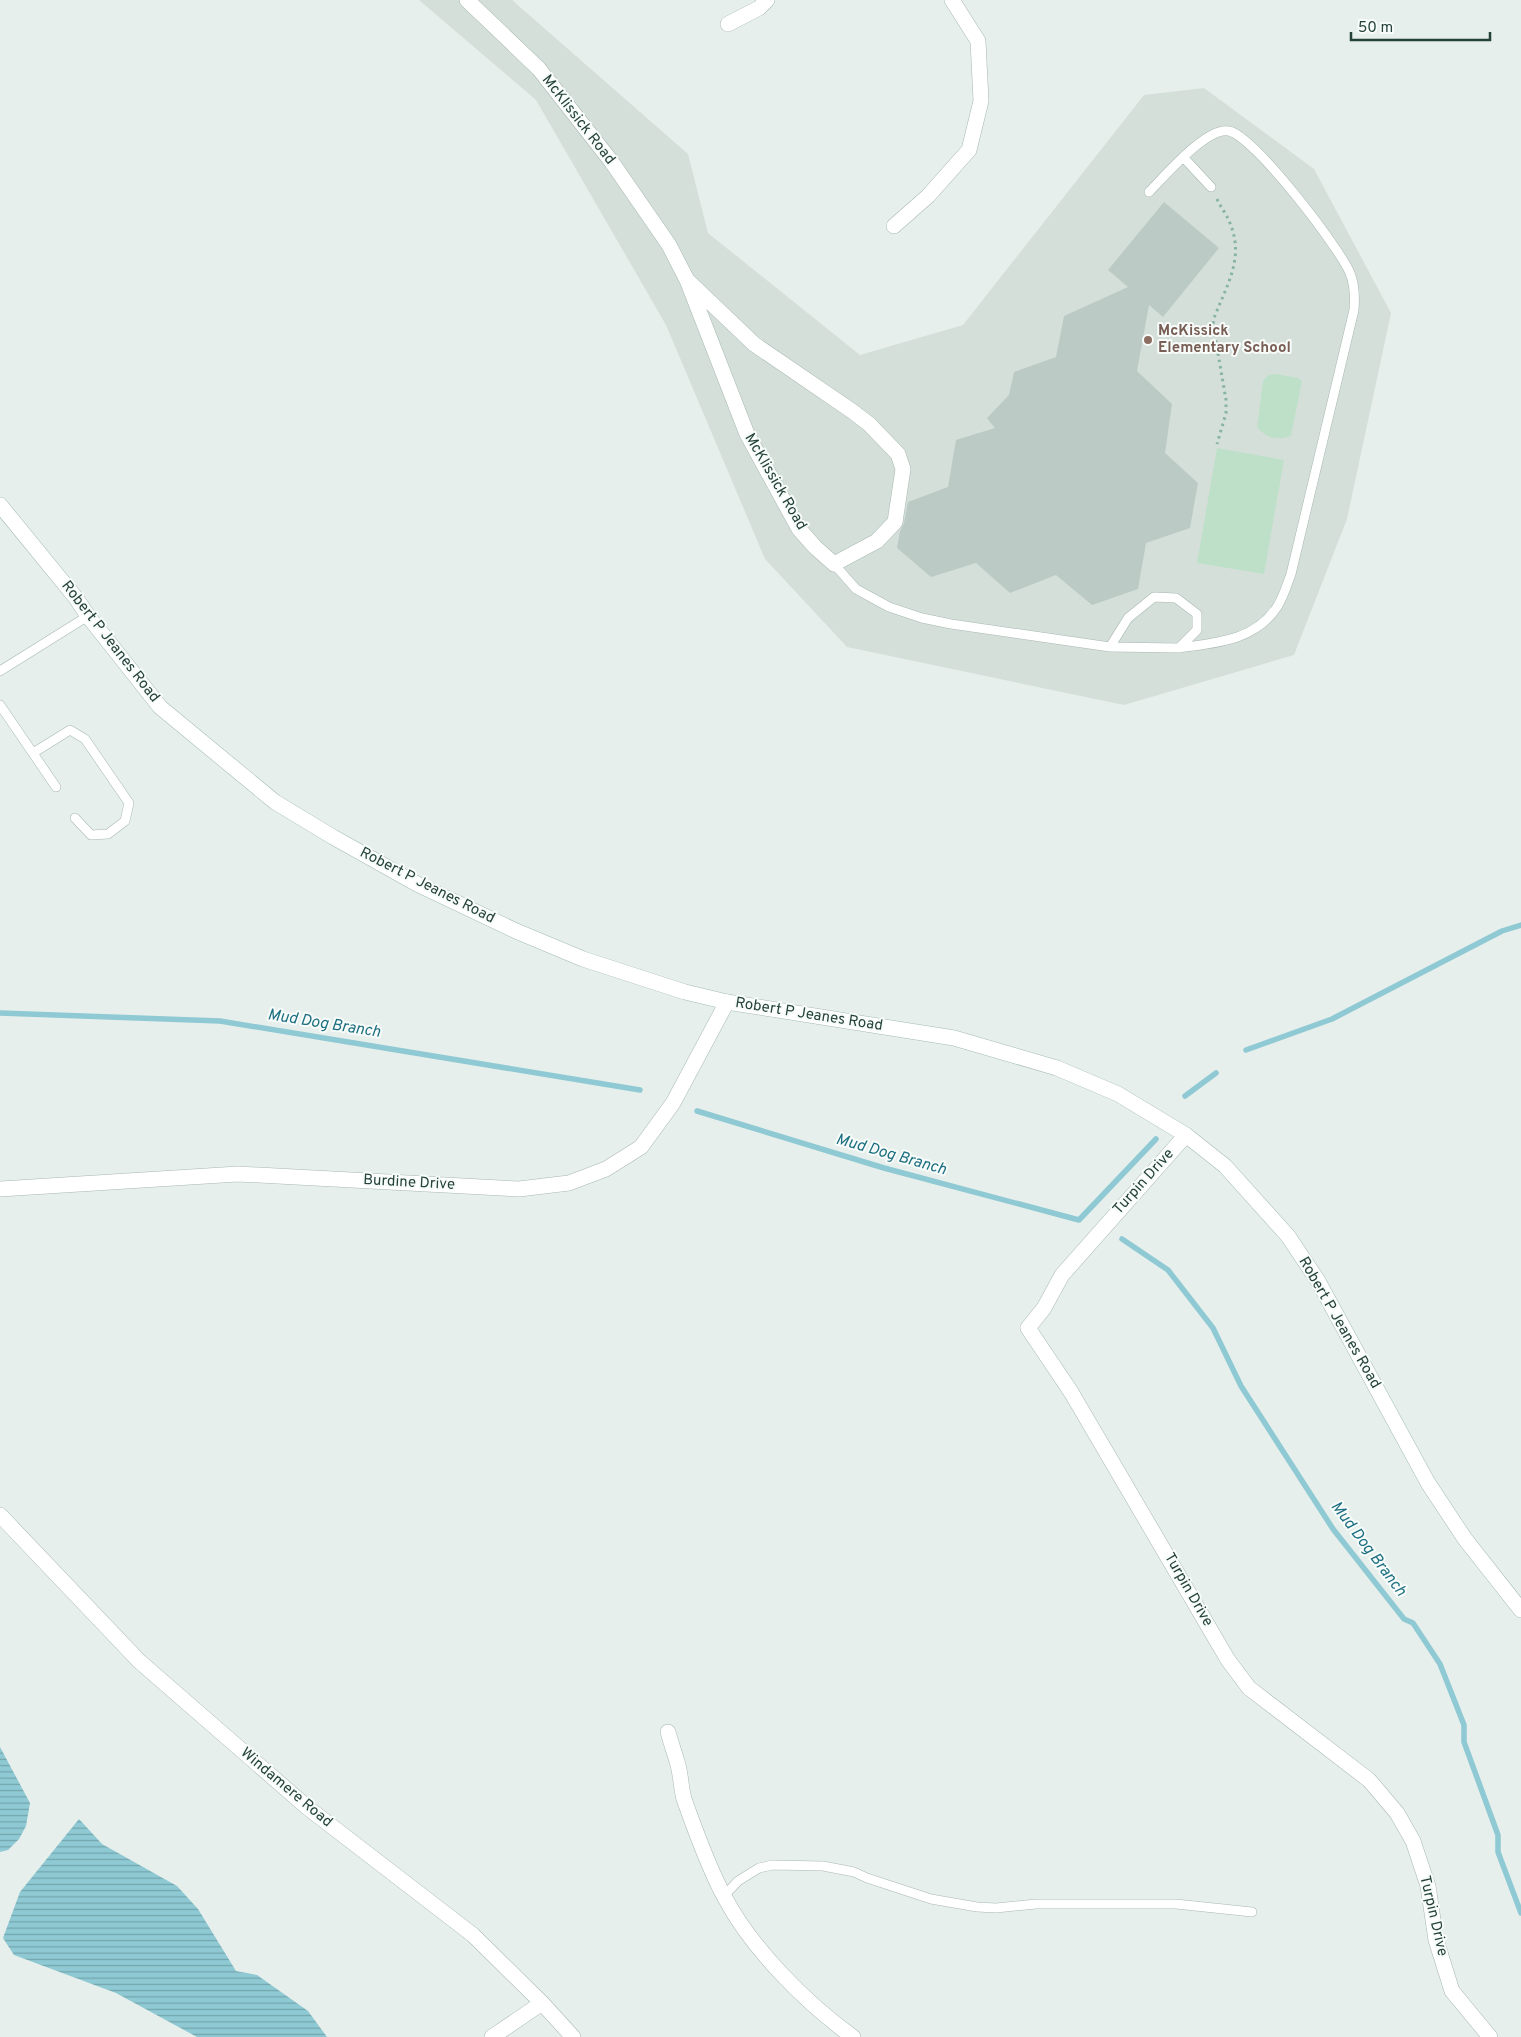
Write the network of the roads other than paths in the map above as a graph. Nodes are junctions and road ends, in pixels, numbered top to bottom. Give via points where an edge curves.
1 (467, 0) edge
2 (767, 0) edge
3 (952, 0) edge
4 (728, 24) dead end
5 (1184, 158) junction
6 (1211, 187) road end
7 (1149, 192) dead end
8 (894, 226) dead end
9 (687, 280) junction
10 (0, 505) edge
11 (834, 564) junction
12 (88, 616) junction
13 (1110, 647) junction
14 (1179, 648) junction
15 (0, 671) edge
16 (0, 705) edge
17 (34, 753) junction
18 (56, 787) dead end
19 (75, 818) dead end
20 (727, 1002) junction
21 (1186, 1135) junction
22 (0, 1189) edge
23 (0, 1515) edge
24 (1521, 1610) edge
25 (668, 1732) dead end
26 (724, 1896) junction
27 (1252, 1912) dead end
28 (542, 2003) junction
29 (492, 2037) edge
30 (573, 2037) edge
31 (853, 2037) edge
32 (1490, 2037) edge

1 - 9 street, McKlissick Road via 539,70 611,161 669,245
2 - 4 street via 759,8
3 - 8 street via 978,41 981,100 969,150 928,196
5 - 6 lane
5 - 7 lane
5 - 14 lane via 1202,140 1217,132 1229,130 1247,141 1284,182 1340,255 1356,293 1291,574 1278,607 1262,625 1235,640
9 - 11 street, McKlissick Road via 747,434 799,529
9 - 11 street, McKlissick Road via 754,344 852,411 898,454 903,469 895,522 877,541
10 - 12 street, Robert P Jeanes Road
11 - 13 lane via 856,589 889,607 922,618
12 - 15 lane
12 - 20 street, Robert P Jeanes Road via 160,707 275,802 333,838 417,884 532,938 685,992
13 - 14 lane
13 - 14 lane via 1128,618 1154,597 1176,598 1197,614 1197,630
16 - 17 lane
17 - 18 lane
17 - 19 lane via 70,730 85,739 129,804 125,821 108,834 90,835
20 - 21 street, Robert P Jeanes Road via 954,1038 1058,1068 1118,1094
20 - 22 street, Burdine Drive via 673,1103 641,1147 606,1168 569,1183 519,1188 238,1174
21 - 24 street, Robert P Jeanes Road via 1225,1166 1288,1236 1318,1281 1428,1483 1465,1539
21 - 32 street, Turpin Drive via 1062,1275 1044,1308 1028,1328 1071,1392 1228,1660 1249,1688 1369,1780 1397,1813 1413,1841 1428,1886 1436,1940 1452,1991
23 - 28 street, Windamere Road via 146,1667 308,1808 472,1935
25 - 26 street via 683,1796
26 - 27 lane via 738,1881 759,1868 772,1865 823,1866 854,1872 912,1894 977,1907 1176,1904
26 - 31 street via 754,1942 827,2018
28 - 29 street
28 - 30 street, Windamere Road

